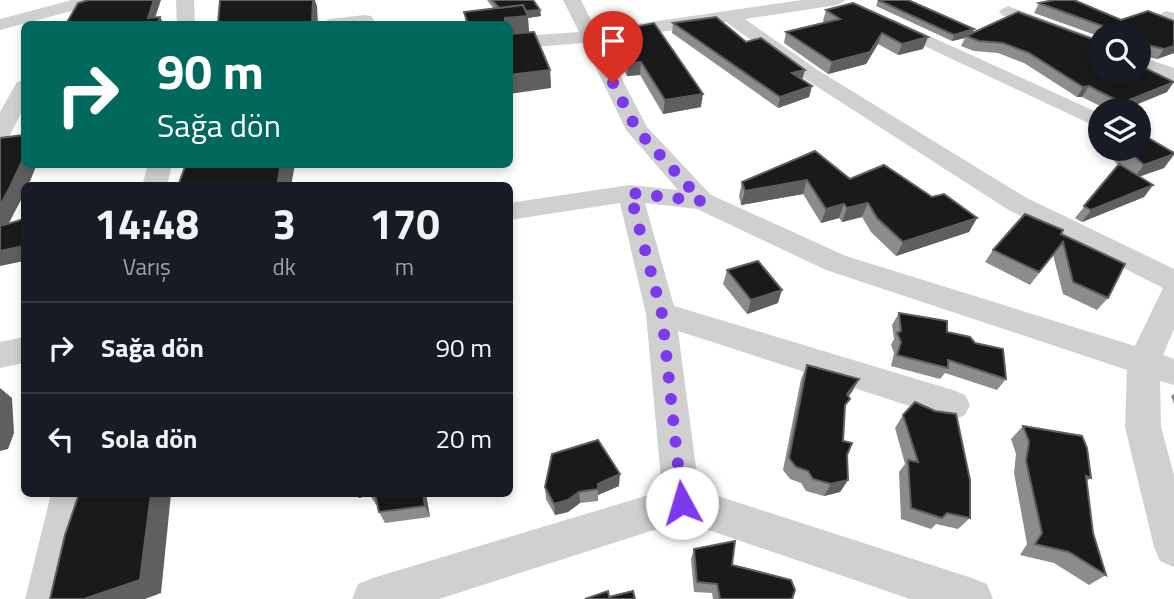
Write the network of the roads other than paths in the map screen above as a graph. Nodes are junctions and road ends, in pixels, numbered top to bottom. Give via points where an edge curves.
1 (92, 0) edge
2 (185, 0) edge
3 (358, 0) edge
4 (572, 0) edge
5 (845, 2) edge
6 (55, 11) edge
7 (1008, 11) dead end
8 (728, 15) junction
9 (880, 18) edge
10 (186, 21) edge
11 (365, 21) edge
12 (0, 25) edge
13 (590, 37) junction
14 (1088, 42) edge
15 (513, 43) edge
16 (1151, 66) edge
17 (1174, 75) edge
18 (17, 96) edge
19 (1088, 116) edge
20 (0, 134) edge
21 (630, 193) junction
22 (702, 201) junction
23 (513, 211) edge
24 (1174, 281) edge
25 (1174, 295) edge
26 (662, 314) junction
27 (21, 351) edge
28 (0, 355) edge
29 (1158, 367) edge
30 (953, 405) dead end
31 (69, 497) edge
32 (682, 503) junction
33 (1174, 547) edge
34 (46, 599) edge
35 (373, 599) edge
36 (972, 599) edge

1 - 6 street
2 - 10 street
3 - 11 street
4 - 13 street
5 - 8 street
6 - 12 street
7 - 14 street
8 - 13 street
8 - 24 street via 809,73 1016,204
9 - 19 street
13 - 15 street
13 - 22 street via 637,130
16 - 17 street
18 - 20 street
21 - 22 street
21 - 23 street
21 - 26 street
22 - 29 street via 836,263
25 - 29 street
26 - 30 street
26 - 32 street
27 - 28 street
29 - 33 street via 1143,427
31 - 34 street
32 - 35 street
32 - 36 street

